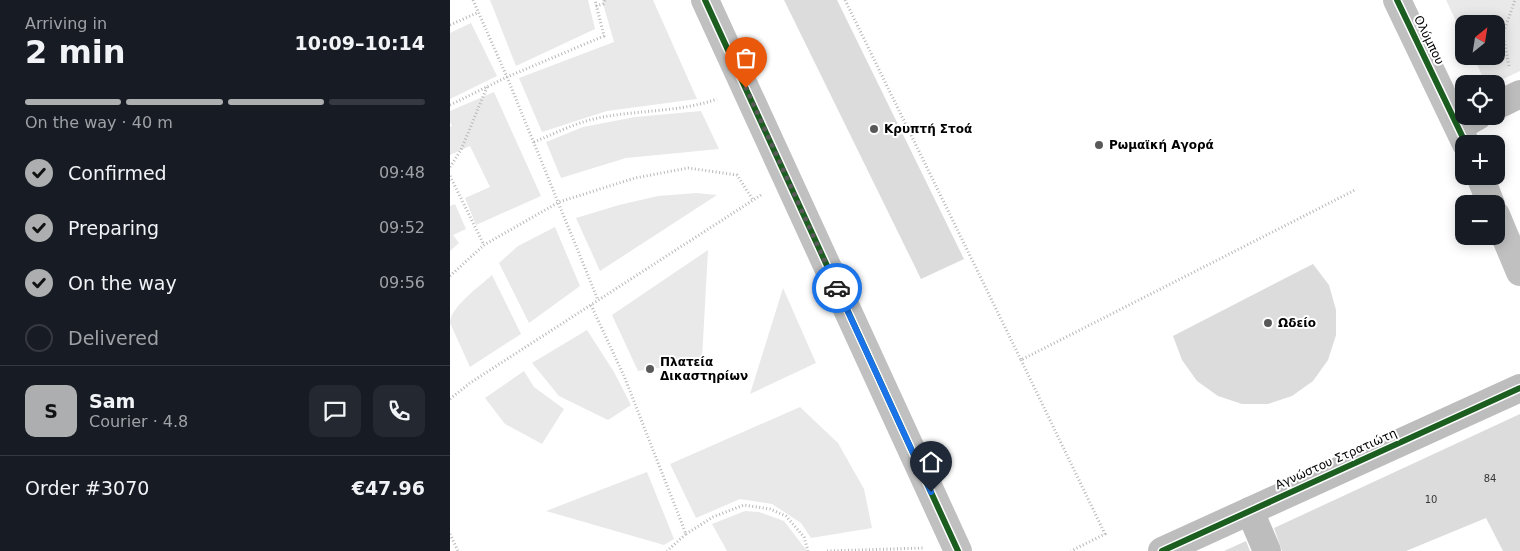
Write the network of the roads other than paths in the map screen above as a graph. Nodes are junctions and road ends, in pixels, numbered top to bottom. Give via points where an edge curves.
1 (705, 0) edge
2 (1397, 0) edge
3 (1468, 129) edge
4 (1505, 237) edge
5 (1520, 272) edge
6 (1520, 388) edge
7 (1250, 511) junction
8 (957, 548) edge
9 (1162, 551) edge
10 (1268, 551) edge

1 - 8 street
2 - 3 street, Ολύμπου
4 - 5 street
6 - 7 street, Αγνώστου Στρατιώτη
7 - 9 street, Αγνώστου Στρατιώτη
7 - 10 street

